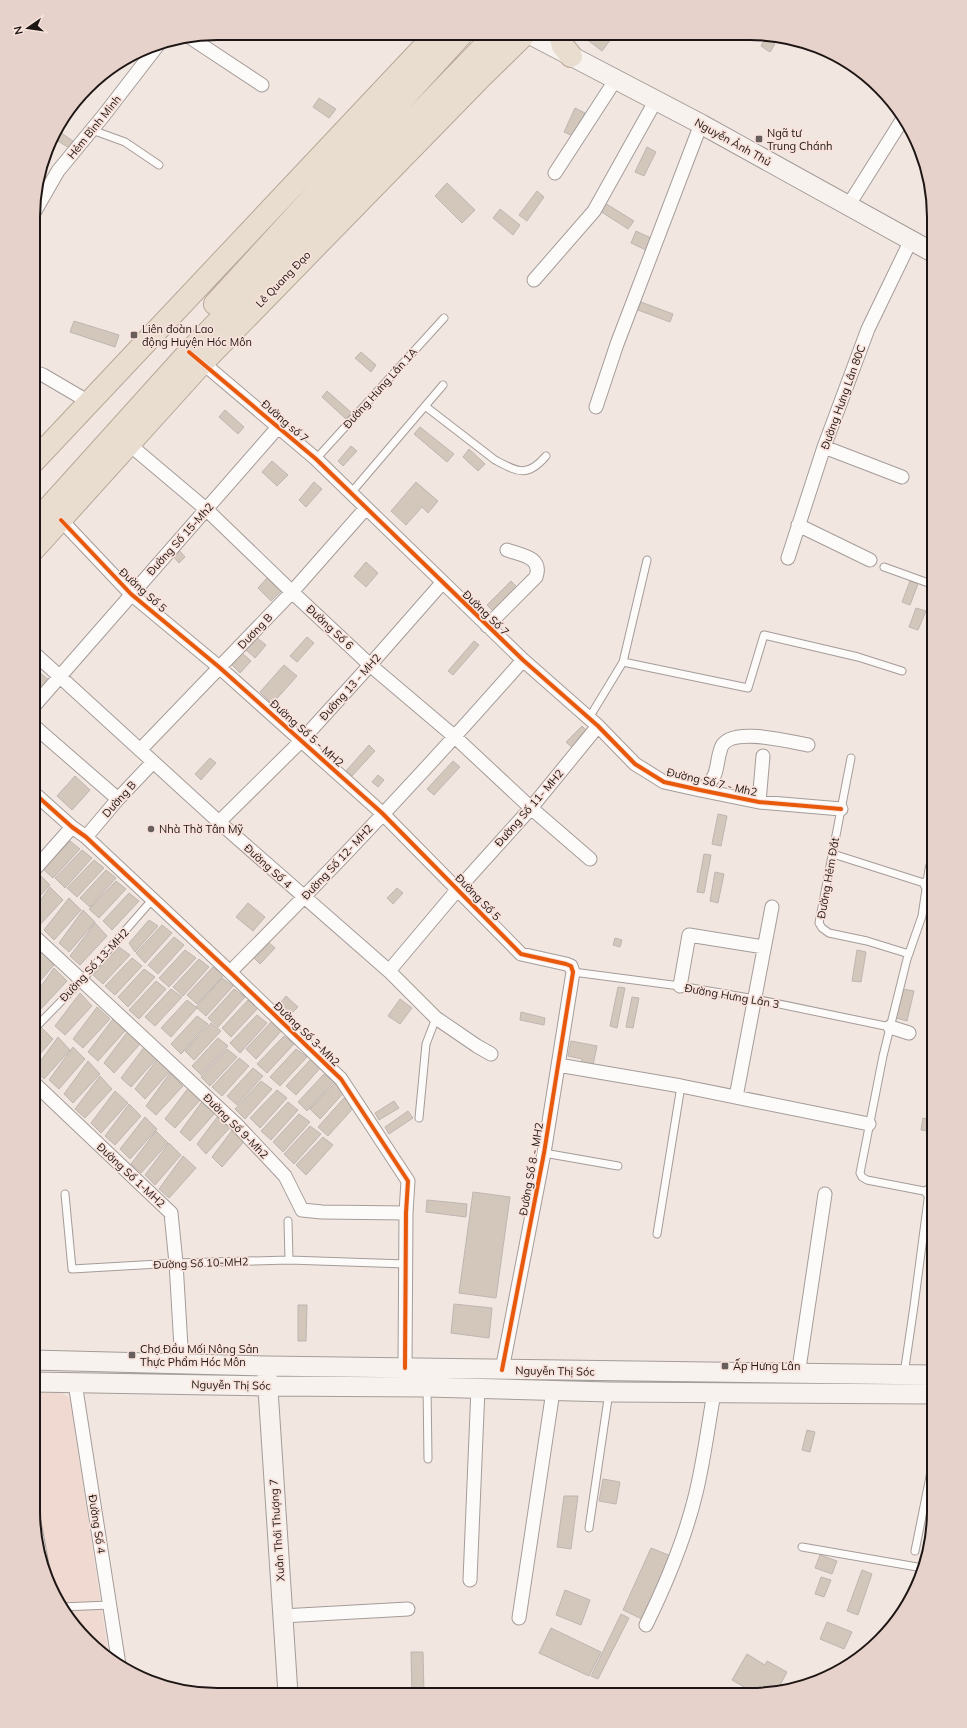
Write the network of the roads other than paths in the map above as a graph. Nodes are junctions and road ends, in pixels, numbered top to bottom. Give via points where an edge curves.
1 (430, 40) edge
2 (456, 40) edge
3 (490, 40) edge
4 (519, 40) edge
5 (541, 40) edge
6 (561, 40) edge
7 (196, 42) edge
8 (152, 53) edge
9 (571, 56) junction
10 (616, 79) junction
11 (262, 85) dead end
12 (656, 100) junction
13 (701, 124) junction
14 (900, 124) edge
15 (92, 130) junction
16 (159, 165) dead end
17 (555, 173) dead end
18 (41, 199) edge
19 (848, 206) junction
20 (911, 240) junction
21 (927, 249) edge
22 (534, 280) dead end
23 (444, 318) dead end
24 (196, 357) junction
25 (40, 374) edge
26 (443, 385) dead end
27 (89, 402) junction
28 (425, 406) junction
29 (596, 407) dead end
30 (278, 426) junction
31 (130, 445) junction
32 (824, 447) junction
33 (40, 455) edge
34 (546, 456) dead end
35 (316, 459) junction
36 (902, 477) dead end
37 (351, 493) junction
38 (40, 496) edge
39 (366, 508) junction
40 (207, 510) junction
41 (40, 518) edge
42 (60, 520) junction
43 (798, 525) junction
44 (40, 542) edge
45 (507, 550) dead end
46 (788, 558) dead end
47 (647, 560) dead end
48 (870, 560) dead end
49 (884, 567) dead end
50 (927, 582) edge
51 (442, 583) junction
52 (292, 592) junction
53 (131, 594) junction
54 (487, 626) junction
55 (40, 659) edge
56 (522, 660) junction
57 (623, 662) junction
58 (370, 665) junction
59 (219, 667) junction
60 (902, 670) dead end
61 (59, 677) junction
62 (40, 699) edge
63 (594, 722) junction
64 (40, 731) edge
65 (455, 737) junction
66 (302, 740) junction
67 (808, 745) dead end
68 (140, 750) junction
69 (763, 756) dead end
70 (852, 758) dead end
71 (153, 762) junction
72 (700, 790) junction
73 (40, 798) edge
74 (118, 799) junction
75 (759, 802) junction
76 (531, 808) junction
77 (841, 809) junction
78 (382, 813) junction
79 (219, 822) junction
80 (72, 827) junction
81 (86, 837) junction
82 (833, 854) junction
83 (590, 859) dead end
84 (40, 863) edge
85 (927, 884) edge
86 (458, 889) junction
87 (927, 897) edge
88 (304, 898) junction
89 (152, 900) junction
90 (772, 907) dead end
91 (40, 942) edge
92 (764, 947) junction
93 (909, 954) junction
94 (389, 971) junction
95 (230, 972) junction
96 (573, 972) junction
97 (81, 981) junction
98 (680, 986) junction
99 (755, 999) junction
100 (436, 1018) junction
101 (40, 1023) edge
102 (890, 1027) junction
103 (909, 1033) dead end
104 (491, 1054) dead end
105 (558, 1065) junction
106 (681, 1086) junction
107 (40, 1089) edge
108 (736, 1097) junction
109 (419, 1118) dead end
110 (869, 1124) junction
111 (544, 1153) junction
112 (618, 1166) dead end
113 (927, 1190) edge
114 (65, 1194) dead end
115 (826, 1194) dead end
116 (406, 1213) junction
117 (927, 1218) edge
118 (288, 1220) dead end
119 (657, 1234) dead end
120 (289, 1260) junction
121 (176, 1263) junction
122 (406, 1264) junction
123 (40, 1360) edge
124 (182, 1364) junction
125 (266, 1366) junction
126 (405, 1368) junction
127 (502, 1370) junction
128 (798, 1374) junction
129 (927, 1377) edge
130 (40, 1382) edge
131 (76, 1383) junction
132 (902, 1385) junction
133 (267, 1386) junction
134 (427, 1386) junction
135 (478, 1388) junction
136 (553, 1391) junction
137 (609, 1392) junction
138 (927, 1392) edge
139 (714, 1393) junction
140 (428, 1459) dead end
141 (927, 1492) edge
142 (590, 1528) dead end
143 (802, 1547) dead end
144 (915, 1551) dead end
145 (918, 1567) edge
146 (470, 1580) dead end
147 (110, 1604) junction
148 (69, 1607) edge
149 (408, 1609) dead end
150 (282, 1616) junction
151 (520, 1618) dead end
152 (646, 1625) dead end
153 (118, 1657) edge
154 (288, 1688) edge

1 - 27 highway
2 - 38 highway
3 - 24 highway, Lê Quang Đạo
4 - 24 highway, Lê Quang Đạo via 310,251
5 - 9 main road, Nguyễn Ảnh Thủ
6 - 9 highway
7 - 11 street
8 - 15 street, Hẻm Bình Minh
9 - 10 main road, Nguyễn Ảnh Thủ
10 - 12 main road, Nguyễn Ảnh Thủ
10 - 17 street
12 - 13 main road, Nguyễn Ảnh Thủ
12 - 22 street via 594,211
13 - 19 main road, Nguyễn Ảnh Thủ
13 - 29 street via 617,344
14 - 19 street
15 - 16 lane via 125,142
15 - 18 street, Hẻm Bình Minh via 58,171
19 - 20 main road, Nguyễn Ảnh Thủ
20 - 21 main road, Nguyễn Ảnh Thủ
20 - 32 street, Đường Hưng Lân 80C via 868,329
23 - 35 lane, Đường Hưng Lân 1A
24 - 30 street, Đường số 7
24 - 31 highway, Lê Quang Đạo
24 - 41 highway, Lê Quang Đạo
25 - 27 street
26 - 28 lane
27 - 33 highway
28 - 34 lane via 507,467 529,471 538,466
28 - 37 lane
30 - 35 street, Đường số 7
30 - 40 street, Đường Số 15-Mh2
31 - 40 street, Đường Số 6
31 - 42 highway, Lê Quang Đạo
32 - 36 street
32 - 43 street, Đường Hưng Lân 80C
35 - 37 street, Đường số 7
37 - 39 street, Đường số 7
39 - 51 street, Đường Số 7
39 - 52 street, Dương B
40 - 52 street, Đường Số 6
40 - 53 street, Đường Số 15-Mh2
42 - 44 highway, Lê Quang Đạo
42 - 53 street, Đường Số 5
43 - 46 street, Đường Hưng Lân 80C
43 - 48 street
45 - 54 street via 533,559 538,566 538,572
47 - 57 lane
49 - 50 lane
51 - 54 street, Đường Số 7
51 - 58 street, Đường 13 - MH2
52 - 58 street, Đường Số 6
52 - 59 street, Dương B
53 - 59 street, Đường Số 5
53 - 61 street, Đường Số 15-Mh2
54 - 56 street, Đường Số 7
55 - 61 street, Đường Số 4
56 - 63 street, Đường Số 7
56 - 65 street, Đường Số 12- MH2
57 - 60 lane via 748,688 764,635
57 - 63 lane
58 - 65 street, Đường Số 6
58 - 66 street, Đường 13 - MH2
59 - 66 street, Đường Số 5 - MH2
59 - 68 street, Dương B
61 - 62 street, Đường Số 15-Mh2
61 - 68 street, Đường Số 4
63 - 72 street, Đường Số 7 - Mh2 via 635,764 664,782
63 - 76 street, Đường Số 11- MH2
64 - 74 street
65 - 76 street, Đường Số 6
65 - 78 street, Đường Số 12- MH2
66 - 78 street, Đường Số 5 - MH2
66 - 79 street, Đường 13 - MH2
67 - 72 street via 763,737 728,739 721,748 713,780
68 - 71 street, Đường Số 4
69 - 75 street
70 - 77 lane, Đường Hẻm Đắt
71 - 74 street, Dường B
71 - 79 street, Đường Số 4
72 - 75 street, Đường Số 7 - Mh2
73 - 80 street, Đường Số 3-Mh2
74 - 81 street, Dường B
75 - 77 street, Đường Số 7 - Mh2
76 - 83 street, Đường Số 6
76 - 86 street, Đường Số 11- MH2
77 - 82 lane, Đường Hẻm Đắt
78 - 86 street, Đường Số 5
78 - 88 street, Đường Số 12- MH2
79 - 88 street, Đường Số 4
80 - 81 street, Đường Số 3-Mh2
80 - 84 street
81 - 89 street, Đường Số 3-Mh2
82 - 85 lane
82 - 93 lane, Đường Hẻm Đắt via 819,919 822,928 829,933
86 - 94 street
86 - 96 street, Đường Số 5 via 521,954 566,964
87 - 93 lane
88 - 94 street, Đường Số 4
88 - 95 street, Đường Số 12- MH2
89 - 95 street, Đường Số 3-Mh2
89 - 97 lane, Đường Số 13-MH2
90 - 92 street
91 - 97 street
92 - 98 street via 689,935
92 - 99 street
93 - 102 lane
94 - 100 street, Đường Số 4
95 - 116 street, Đường Số 3-Mh2 via 341,1079 408,1181
96 - 98 lane, Đường Hưng Lân 3
96 - 105 street, Đường Số 8 - MH2
97 - 101 lane, Đường Số 13-MH2
97 - 116 street, Đường Số 9-Mh2 via 236,1124 286,1176 302,1210
98 - 99 lane, Đường Hưng Lân 3
99 - 102 lane, Đường Hưng Lân 3
99 - 108 street
100 - 104 street, Đường Số 4
100 - 109 lane via 426,1044
102 - 103 street
102 - 110 lane
105 - 106 street
105 - 111 street, Đường Số 8 - MH2
106 - 108 street
106 - 119 lane
107 - 121 street, Đường Số 1-MH2 via 171,1213
108 - 110 street
110 - 113 lane via 860,1173 862,1177 887,1185
111 - 112 lane
111 - 127 street, Đường Số 8 - MH2
114 - 121 lane, Đường Số 10-MH2 via 72,1269
115 - 128 street
116 - 122 street, Đường Số 3-Mh2
117 - 132 lane
118 - 120 lane
120 - 121 lane, Đường Số 10-MH2
120 - 122 lane, Đường Số 10-MH2
121 - 124 street, Đường Số 1-MH2
122 - 126 street, Đường Số 3-Mh2
123 - 124 main road, Nguyễn Thị Sóc
124 - 125 main road, Nguyễn Thị Sóc
125 - 126 main road, Nguyễn Thị Sóc
125 - 133 main road, Xuân Thới Thượng 7
126 - 127 main road, Nguyễn Thị Sóc
127 - 128 main road, Nguyễn Thị Sóc
128 - 132 main road, Nguyễn Thị Sóc
129 - 132 main road, Nguyễn Thị Sóc
130 - 131 main road, Nguyễn Thị Sóc
131 - 133 main road, Nguyễn Thị Sóc
131 - 147 street, Đường Số 4
132 - 138 main road, Nguyễn Thị Sóc
132 - 139 main road, Nguyễn Thị Sóc
133 - 134 main road, Nguyễn Thị Sóc
133 - 150 main road, Xuân Thới Thượng 7
134 - 135 main road, Nguyễn Thị Sóc
134 - 140 lane
135 - 136 main road, Nguyễn Thị Sóc
135 - 146 street
136 - 137 main road, Nguyễn Thị Sóc
136 - 151 street
137 - 139 main road, Nguyễn Thị Sóc
137 - 142 lane
139 - 152 street via 697,1492 686,1531
141 - 144 lane
143 - 145 lane
147 - 148 lane
147 - 153 street, Đường Số 4
149 - 150 street
150 - 154 main road, Xuân Thới Thượng 7

